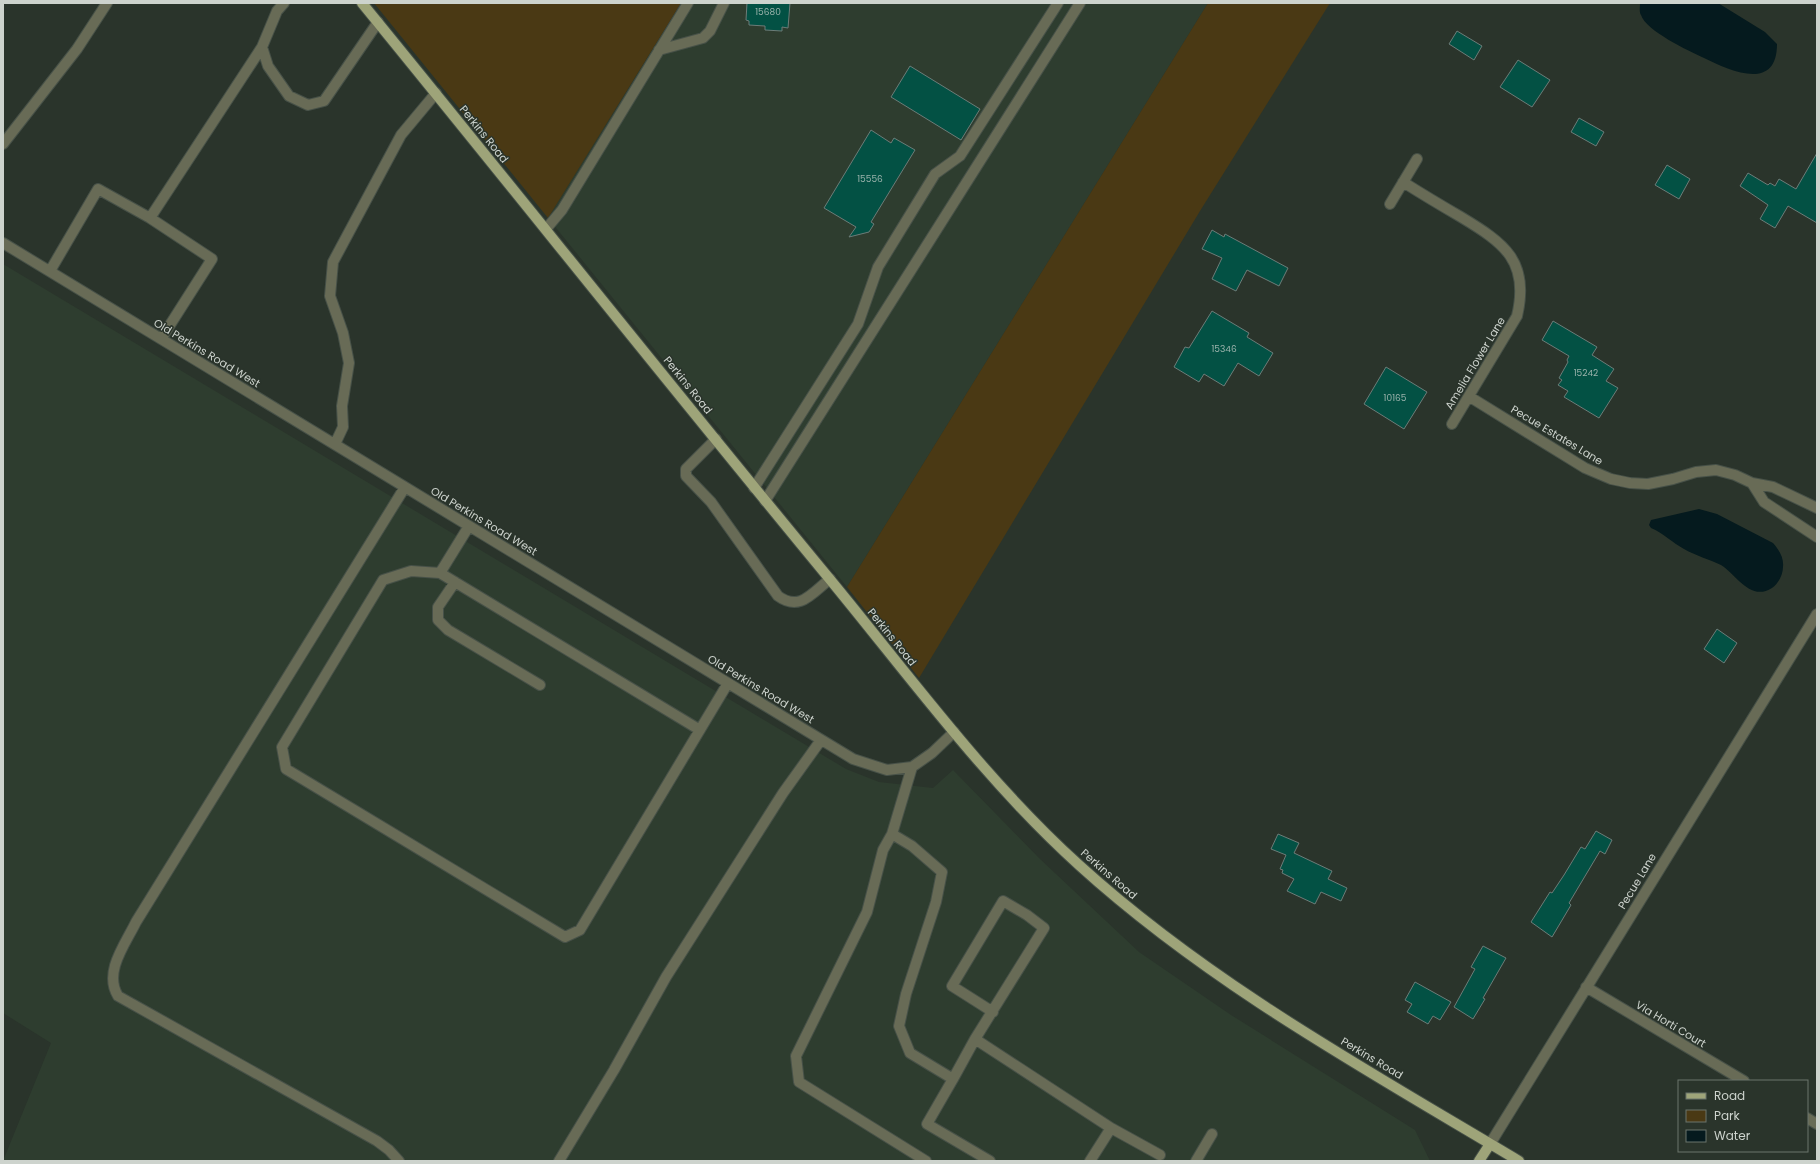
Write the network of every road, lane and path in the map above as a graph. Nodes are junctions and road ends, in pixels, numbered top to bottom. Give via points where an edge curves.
1 (107, 3) edge
2 (284, 3) edge
3 (362, 3) edge
4 (688, 3) edge
5 (724, 3) edge
6 (1058, 3) edge
7 (1080, 3) edge
8 (378, 22) junction
9 (262, 47) junction
10 (659, 50) junction
11 (436, 93) junction
12 (3, 144) edge
13 (1417, 159) dead end
14 (1403, 182) junction
15 (1390, 204) dead end
16 (150, 218) junction
17 (546, 229) junction
18 (3, 243) edge
19 (50, 271) junction
20 (162, 339) junction
21 (1470, 397) junction
22 (1452, 424) dead end
23 (716, 439) junction
24 (335, 444) junction
25 (1752, 483) junction
26 (405, 487) junction
27 (754, 488) junction
28 (765, 501) junction
29 (1817, 508) edge
30 (469, 526) junction
31 (1817, 538) edge
32 (440, 573) junction
33 (830, 579) junction
34 (455, 582) junction
35 (1817, 614) edge
36 (728, 683) junction
37 (540, 685) dead end
38 (700, 730) junction
39 (954, 732) junction
40 (821, 740) junction
41 (912, 767) junction
42 (892, 834) junction
43 (1586, 987) junction
44 (993, 1012) junction
45 (975, 1039) junction
46 (952, 1080) junction
47 (1742, 1080) edge
48 (1808, 1119) edge
49 (1817, 1124) edge
50 (1111, 1128) junction
51 (1212, 1134) dead end
52 (1490, 1144) junction
53 (1160, 1155) dead end
54 (399, 1161) edge
55 (559, 1161) edge
56 (926, 1161) edge
57 (990, 1161) edge
58 (1090, 1161) edge
59 (1196, 1161) edge
60 (1479, 1161) edge
61 (1519, 1161) edge

1 - 12 street via 77,49
2 - 9 street via 277,11
3 - 8 main road, Perkins Road
4 - 10 street
5 - 10 street via 710,31 703,38
6 - 27 street via 960,156 935,174 878,267 858,324
7 - 28 street
8 - 9 street via 324,101 308,105 289,96 268,66
8 - 11 main road, Perkins Road
9 - 16 street
10 - 17 street via 562,210
11 - 17 main road, Perkins Road
11 - 24 street via 401,135 333,262 330,296 343,333 349,363 342,406 343,427
13 - 14 street
14 - 15 street
14 - 21 street, Amelia Flower Lane via 1502,244 1514,261 1518,273 1521,302 1517,316
16 - 19 street via 98,189
16 - 20 street via 212,259
17 - 23 main road, Perkins Road
18 - 19 street, Old Perkins Road West
19 - 20 street, Old Perkins Road West
20 - 24 street, Old Perkins Road West
21 - 22 street, Amelia Flower Lane
21 - 25 street, Pecue Estates Lane via 1585,468 1611,479 1630,484 1648,484 1673,480 1696,472 1716,470 1736,475
23 - 27 main road, Perkins Road
23 - 33 street via 686,469 686,476 711,502 778,596 792,603 802,601
24 - 26 street, Old Perkins Road West
25 - 29 street, Pecue Estates Lane via 1774,487
25 - 31 street via 1764,502
26 - 30 street, Old Perkins Road West
26 - 54 street via 136,922 116,961 113,978 118,996 377,1141
27 - 28 main road, Perkins Road
28 - 33 main road, Perkins Road
30 - 32 street
30 - 36 street, Old Perkins Road West
32 - 34 street
32 - 38 street via 411,571 383,580 282,747 286,769 564,936 580,930
33 - 39 main road, Perkins Road
34 - 37 street via 438,607 438,620 448,630
34 - 38 street
35 - 43 street, Pecue Lane
36 - 38 street
36 - 40 street, Old Perkins Road West
39 - 41 street, Old Perkins Road West via 932,753
39 - 52 main road, Perkins Road via 997,782 1054,841 1120,901 1202,965 1280,1016
40 - 41 street, Old Perkins Road West via 853,759 887,770
40 - 55 street via 783,793 670,971
41 - 42 street
42 - 46 street via 912,846 942,872 936,902 906,994 899,1026 910,1053
42 - 56 street via 883,850 867,912 796,1056 799,1082
43 - 47 street, Via Horti Court
43 - 52 street, Pecue Lane
44 - 44 street via 1044,928 1003,901 952,986
44 - 45 street
45 - 46 street
45 - 50 street
46 - 57 street via 927,1124
48 - 49 street
50 - 53 street
50 - 58 street
51 - 59 street
52 - 60 main road, Pecue Lane
52 - 61 main road, Perkins Road

